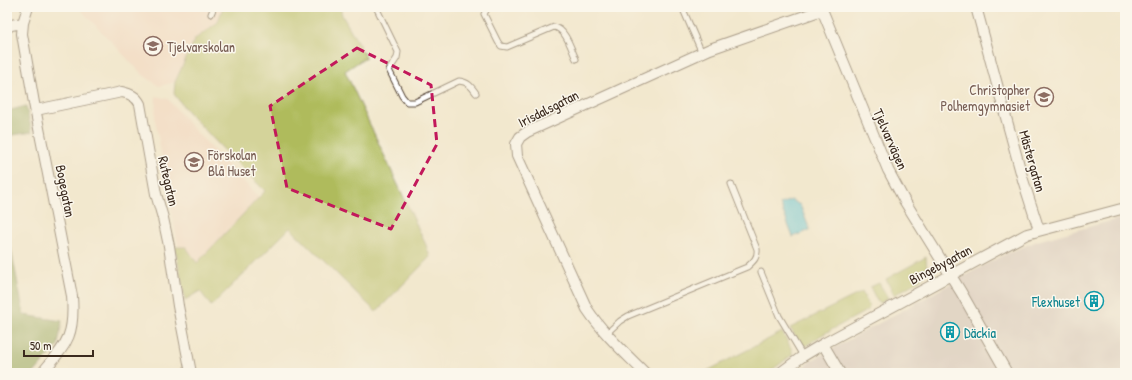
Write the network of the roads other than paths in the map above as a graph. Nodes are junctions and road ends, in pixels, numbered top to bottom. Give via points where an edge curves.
1 (28, 7) edge
2 (214, 7) edge
3 (376, 7) edge
4 (488, 7) edge
5 (682, 7) edge
6 (976, 7) edge
7 (821, 8) edge
8 (211, 14) dead end
9 (23, 23) junction
10 (8, 25) edge
11 (702, 53) junction
12 (576, 59) dead end
13 (476, 93) dead end
14 (36, 110) junction
15 (732, 184) dead end
16 (1125, 208) edge
17 (1039, 230) junction
18 (761, 272) dead end
19 (950, 274) junction
20 (606, 334) junction
21 (823, 344) junction
22 (803, 356) junction
23 (42, 373) edge
24 (191, 373) edge
25 (645, 373) edge
26 (780, 373) edge
27 (840, 373) edge
28 (1007, 373) edge

1 - 9 street, Bogegatan
2 - 8 lane
3 - 13 lane via 398,52 389,70 407,102 415,102 459,81 466,81
4 - 12 lane via 484,14 501,46 507,47 554,27 563,32
5 - 11 lane
6 - 17 street, Mästergatan
7 - 11 street, Irisdalsgatan
7 - 19 street, Tjelvarvägen via 888,170
9 - 10 street
9 - 14 street, Bogegatan via 22,34
11 - 20 street, Irisdalsgatan via 535,128 516,144 517,156 587,309
14 - 23 street, Bogegatan via 72,296 73,313 68,340
14 - 24 street, Rutegatan via 122,92 138,100 169,246
15 - 20 lane via 757,249 758,254 754,261 747,267 628,316
16 - 17 street, Bingebygatan
17 - 19 street, Bingebygatan
18 - 22 lane via 779,316
19 - 21 street, Bingebygatan
19 - 28 street, Tjelvarvägen
20 - 25 street, Irisdalsgatan
21 - 22 street, Bingebygatan
21 - 27 street
22 - 26 street, Bingebygatan

